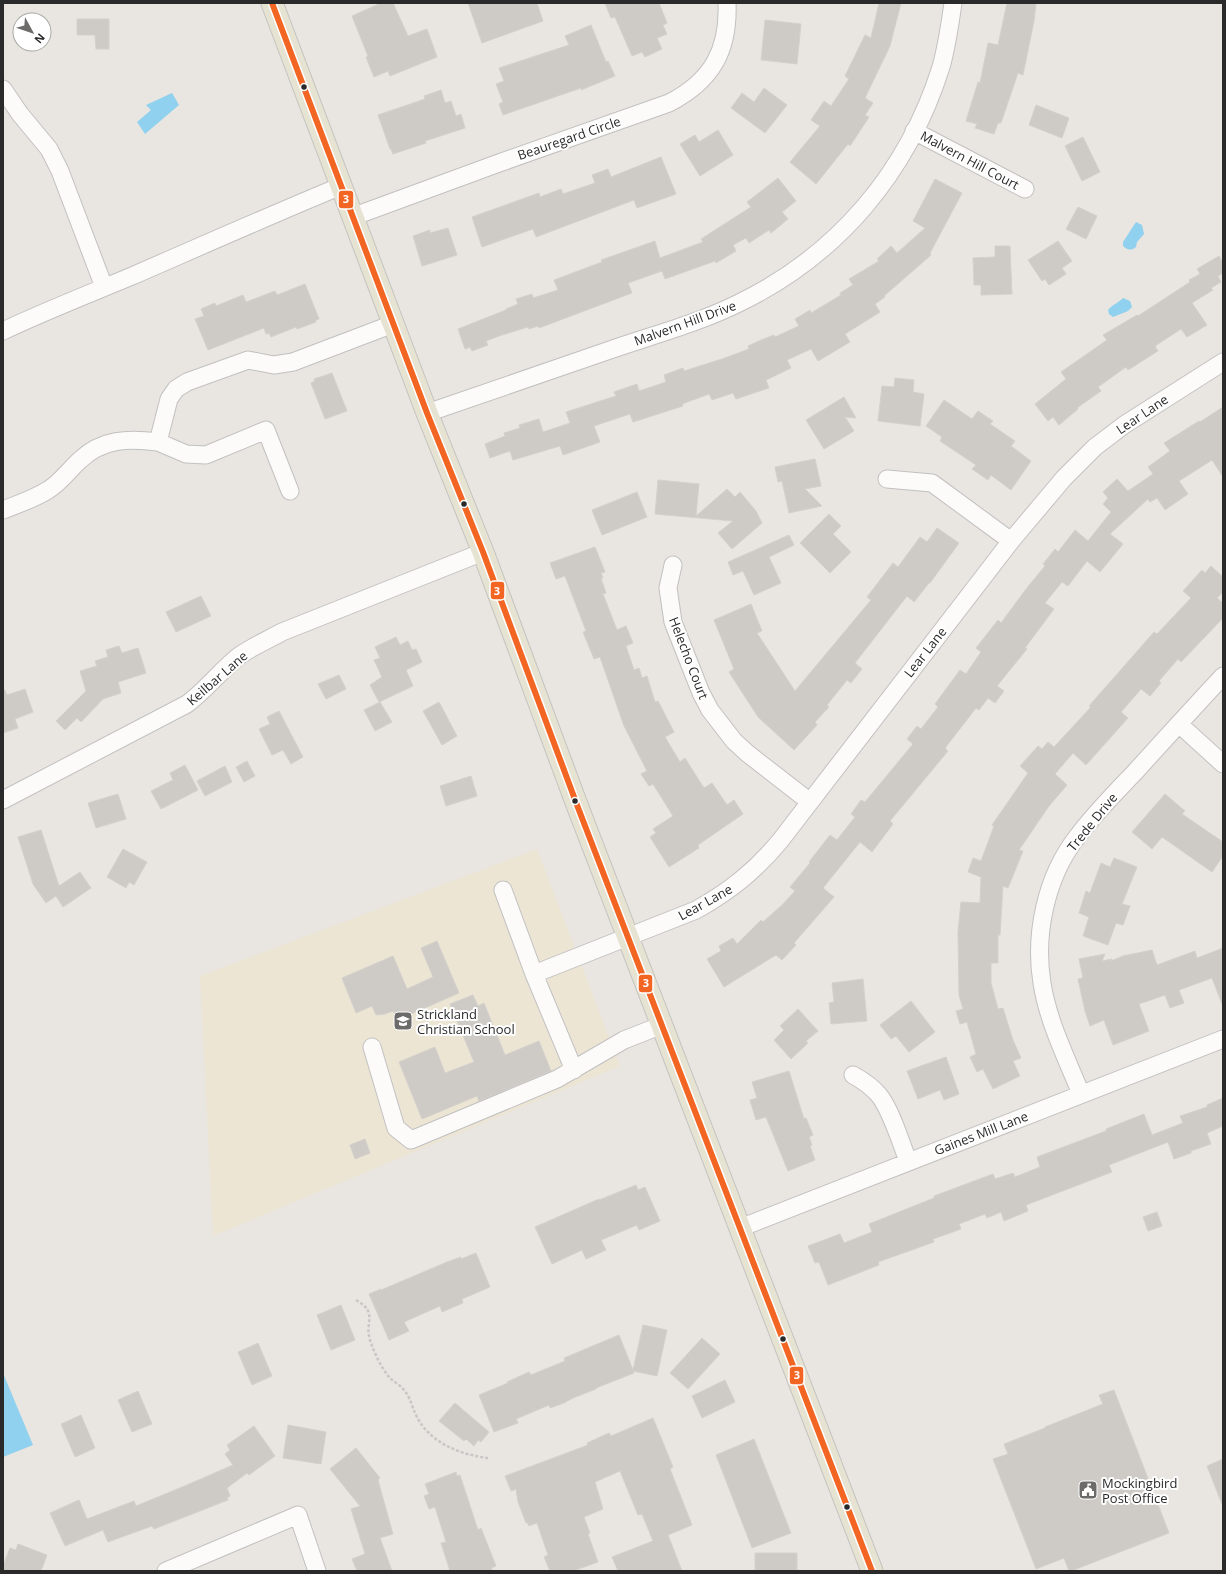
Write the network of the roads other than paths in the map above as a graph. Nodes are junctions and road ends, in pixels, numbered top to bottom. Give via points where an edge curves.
1 (272, 3) edge
2 (727, 3) edge
3 (952, 3) edge
4 (3, 90) edge
5 (914, 131) junction
6 (341, 186) junction
7 (1025, 189) dead end
8 (352, 217) junction
9 (104, 288) junction
10 (393, 324) junction
11 (3, 331) edge
12 (1223, 362) edge
13 (427, 413) junction
14 (158, 442) junction
15 (888, 479) dead end
16 (290, 491) dead end
17 (3, 510) edge
18 (1011, 541) junction
19 (483, 552) junction
20 (673, 565) dead end
21 (1223, 676) edge
22 (1179, 724) junction
23 (1223, 764) edge
24 (3, 800) edge
25 (810, 802) junction
26 (503, 890) dead end
27 (629, 938) junction
28 (534, 974) junction
29 (662, 1025) junction
30 (1223, 1039) edge
31 (372, 1047) dead end
32 (574, 1070) junction
33 (853, 1075) dead end
34 (1081, 1094) junction
35 (908, 1161) junction
36 (740, 1228) junction
37 (166, 1571) edge
38 (317, 1571) edge
39 (872, 1571) edge

1 - 6 main road
2 - 8 street, Beauregard Circle via 727,28 719,55 707,74 686,95 670,103
3 - 5 street, Malvern Hill Drive via 941,65 929,102
4 - 9 street via 49,149 60,170
5 - 7 street, Malvern Hill Court
5 - 13 street, Malvern Hill Drive via 895,168 849,224 797,270 772,286 716,314
6 - 8 main road
6 - 9 street
8 - 10 main road
9 - 11 street
10 - 13 main road
10 - 14 street via 293,362 274,365 248,360 187,382 176,389 169,400
12 - 18 street, Lear Lane via 1094,447
13 - 19 main road
14 - 16 street via 186,454 206,455 266,430
14 - 17 street via 140,440 106,443 80,459 49,490
15 - 18 street via 932,483
18 - 25 street, Lear Lane
19 - 24 street, Keilbar Lane via 282,632 238,657 202,693 187,704
19 - 27 main road
20 - 25 street, Helecho Court via 668,588 673,622 701,694 710,710 747,753
21 - 22 street, Trede Drive
22 - 23 street
22 - 34 street, Trede Drive via 1076,838 1061,862 1049,889 1040,936 1042,984 1050,1014
25 - 27 street, Lear Lane via 764,859 736,885 696,910
26 - 28 street
27 - 28 street, Lear Lane
27 - 29 main road
28 - 32 street
29 - 32 street via 624,1040
29 - 36 main road
30 - 34 street, Gaines Mill Lane
31 - 32 street via 396,1128 411,1140
33 - 35 street via 873,1089 885,1104
34 - 35 street, Gaines Mill Lane
35 - 36 street, Gaines Mill Lane
36 - 39 main road
37 - 38 street via 298,1515

